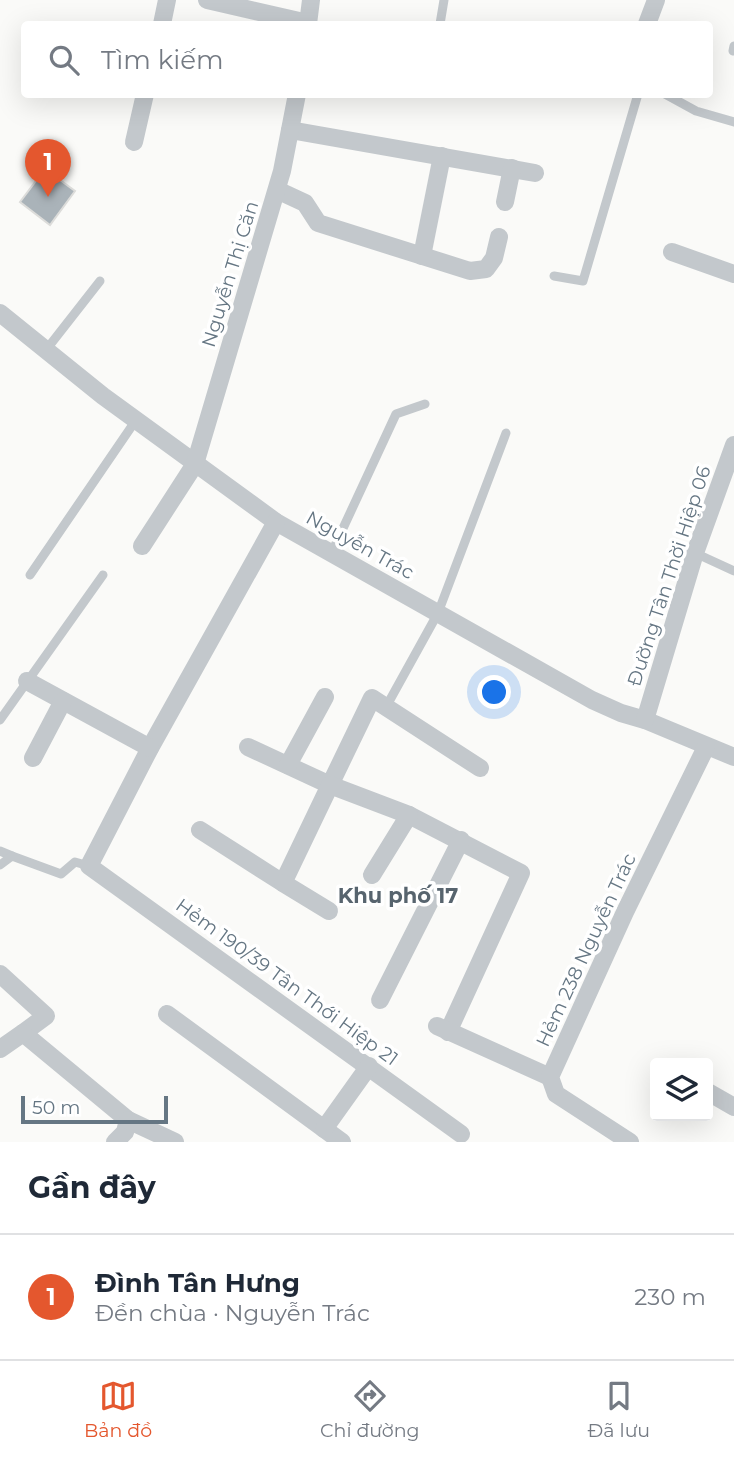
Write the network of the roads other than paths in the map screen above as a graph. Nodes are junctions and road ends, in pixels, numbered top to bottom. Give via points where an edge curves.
1 (167, 0) edge
2 (207, 0) edge
3 (311, 0) edge
4 (444, 0) edge
5 (656, 0) edge
6 (163, 21) edge
7 (295, 21) edge
8 (308, 21) edge
9 (440, 21) edge
10 (648, 21) edge
11 (144, 98) edge
12 (296, 98) edge
13 (637, 98) edge
14 (672, 98) edge
15 (734, 121) edge
16 (290, 130) junction
17 (134, 142) dead end
18 (442, 156) junction
19 (512, 169) junction
20 (535, 173) dead end
21 (277, 190) junction
22 (505, 202) dead end
23 (499, 237) dead end
24 (672, 252) dead end
25 (422, 256) junction
26 (734, 274) edge
27 (554, 276) dead end
28 (100, 281) dead end
29 (0, 313) edge
30 (46, 350) junction
31 (425, 404) dead end
32 (135, 420) junction
33 (506, 433) dead end
34 (734, 445) edge
35 (195, 464) junction
36 (276, 522) junction
37 (142, 546) dead end
38 (332, 552) junction
39 (695, 553) junction
40 (734, 571) edge
41 (30, 575) dead end
42 (103, 575) dead end
43 (438, 612) junction
44 (27, 681) junction
45 (325, 697) dead end
46 (63, 701) junction
47 (386, 707) junction
48 (0, 720) edge
49 (645, 720) junction
50 (248, 747) dead end
51 (706, 747) junction
52 (150, 748) junction
53 (734, 757) edge
54 (33, 758) dead end
55 (288, 765) junction
56 (480, 768) dead end
57 (330, 785) junction
58 (409, 814) junction
59 (200, 830) dead end
60 (461, 840) junction
61 (0, 851) edge
62 (12, 856) junction
63 (0, 865) edge
64 (89, 866) junction
65 (372, 875) dead end
66 (283, 883) junction
67 (329, 911) dead end
68 (0, 974) edge
69 (380, 1000) dead end
70 (167, 1014) dead end
71 (23, 1033) junction
72 (0, 1049) edge
73 (369, 1066) junction
74 (550, 1077) junction
75 (713, 1095) edge
76 (734, 1107) edge
77 (128, 1120) junction
78 (324, 1129) junction
79 (461, 1134) dead end
80 (115, 1142) edge
81 (175, 1142) edge
82 (342, 1142) edge
83 (630, 1142) edge

1 - 6 street
2 - 7 street
3 - 8 street
4 - 9 lane
5 - 10 street
11 - 17 street
12 - 16 street, Nguyễn Thị Căn
13 - 27 lane via 583,281
14 - 15 lane via 696,111
16 - 18 street
16 - 21 street, Nguyễn Thị Căn
18 - 19 street
18 - 25 street
19 - 20 street
19 - 22 street
21 - 25 street via 305,204 318,223
21 - 35 street, Nguyễn Thị Căn
23 - 25 street via 486,269 470,271
24 - 26 street
28 - 30 lane
29 - 30 street, Nguyễn Trác
30 - 32 street, Nguyễn Trác
31 - 38 lane via 396,414
32 - 35 street, Nguyễn Trác
32 - 41 lane
33 - 43 lane
34 - 39 street, Đường Tân Thời Hiệp 06
35 - 36 street, Nguyễn Trác
35 - 37 street, Nguyễn Thị Căn
36 - 38 street, Nguyễn Trác
36 - 52 street
38 - 43 street, Nguyễn Trác
39 - 40 lane
39 - 49 street, Đường Tân Thời Hiệp 06
42 - 44 lane
43 - 47 lane
43 - 49 street, Nguyễn Trác via 592,700
44 - 46 street
44 - 48 lane
45 - 55 street
46 - 52 street
46 - 54 street
47 - 56 street
47 - 57 street via 372,698
49 - 51 street, Nguyễn Trác
50 - 55 street
51 - 53 street, Nguyễn Trác
51 - 74 street, Hẻm 238 Nguyễn Trác
52 - 64 street
55 - 57 street
57 - 58 street
57 - 66 street
58 - 60 street
58 - 65 street
59 - 66 street
60 - 69 street
60 - 74 street via 521,873 442,1029
61 - 62 lane
62 - 63 lane
62 - 64 lane via 61,874 75,862
64 - 73 street, Hẻm 190/39 Tân Thới Hiệp 21
66 - 67 street
68 - 71 street via 46,1016
70 - 78 street
71 - 72 street
71 - 77 street
73 - 78 street
73 - 79 street, Hẻm 190/39 Tân Thới Hiệp 21
74 - 83 street, Hẻm 238 Nguyễn Trác via 556,1094
75 - 76 street
77 - 80 street via 125,1132
77 - 81 street
78 - 82 street

